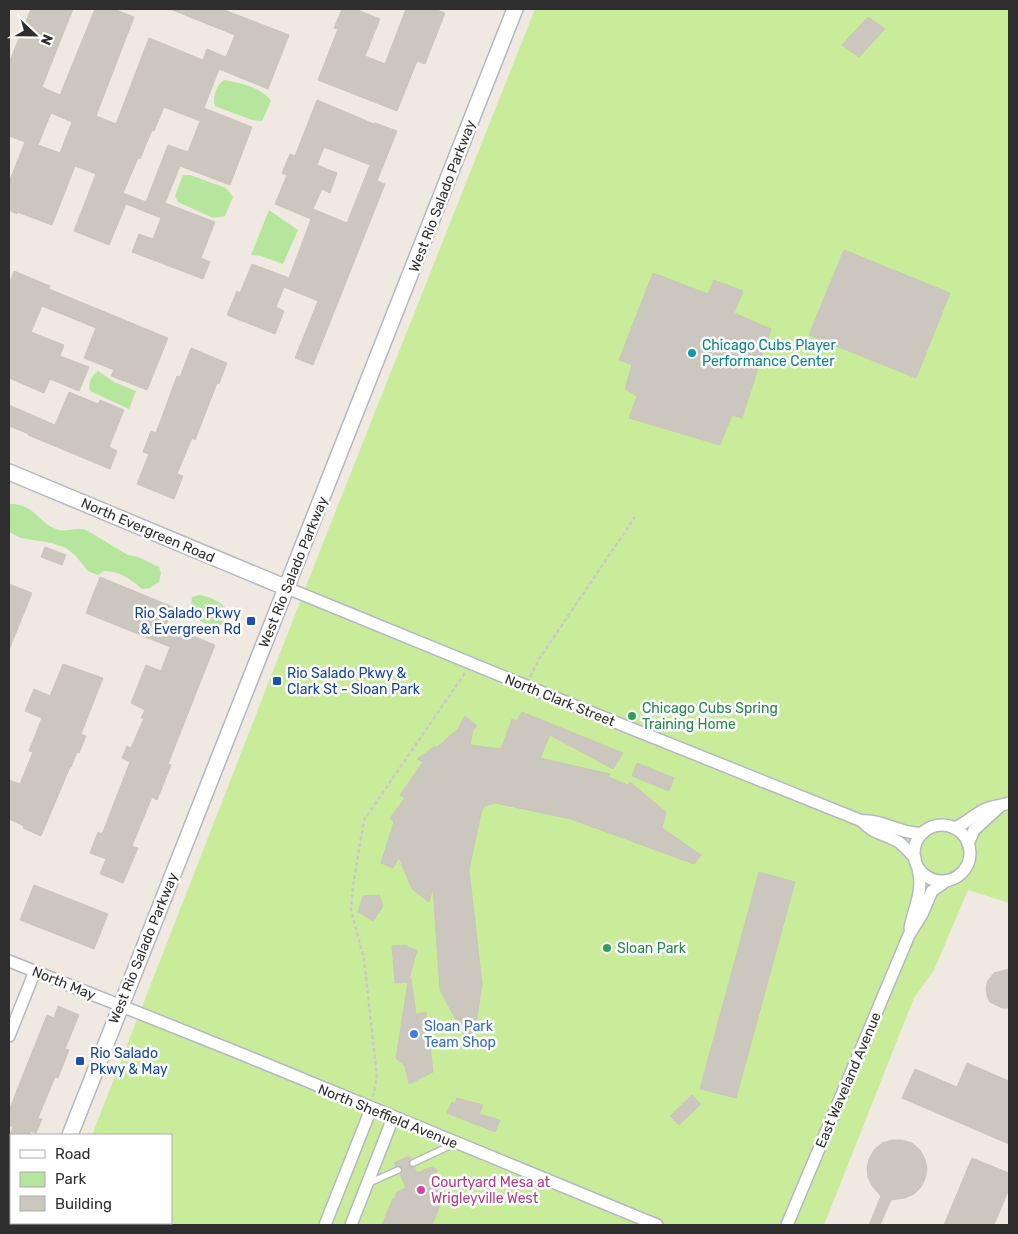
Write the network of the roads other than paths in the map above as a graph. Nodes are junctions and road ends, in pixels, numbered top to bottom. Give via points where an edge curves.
1 (515, 9) edge
2 (9, 472) edge
3 (287, 588) junction
4 (1004, 805) edge
5 (862, 821) junction
6 (954, 828) junction
7 (923, 833) junction
8 (968, 844) junction
9 (916, 863) junction
10 (946, 881) junction
11 (909, 935) junction
12 (9, 961) edge
13 (35, 971) junction
14 (120, 1006) junction
15 (9, 1036) edge
16 (371, 1109) junction
17 (393, 1118) junction
18 (70, 1134) edge
19 (456, 1144) junction
20 (412, 1163) dead end
21 (398, 1170) dead end
22 (367, 1184) junction
23 (325, 1225) edge
24 (351, 1225) edge
25 (657, 1225) edge
26 (787, 1225) edge

1 - 3 main road, West Rio Salado Parkway
2 - 3 main road, North Evergreen Road
3 - 5 street, North Clark Street
3 - 14 main road, West Rio Salado Parkway
4 - 6 street via 986,808
4 - 8 street via 974,830
5 - 7 street, North Clark Street via 872,820 908,833
5 - 9 street, North Clark Street via 869,829 898,842
6 - 7 street via 937,826
6 - 8 street
7 - 9 street via 916,843
8 - 10 street via 966,868 956,878
9 - 10 street via 930,878
9 - 11 street, East Waveland Avenue via 921,891
10 - 11 street, East Waveland Avenue via 932,891
11 - 26 street, East Waveland Avenue
12 - 13 street, North May
13 - 14 street, North May
13 - 15 street
14 - 16 street, North Sheffield Avenue
14 - 18 main road, West Rio Salado Parkway
16 - 17 street, North Sheffield Avenue
16 - 23 street
17 - 19 street, North Sheffield Avenue
17 - 22 street
19 - 20 lane
19 - 25 street, North Sheffield Avenue
21 - 22 lane
22 - 24 street

